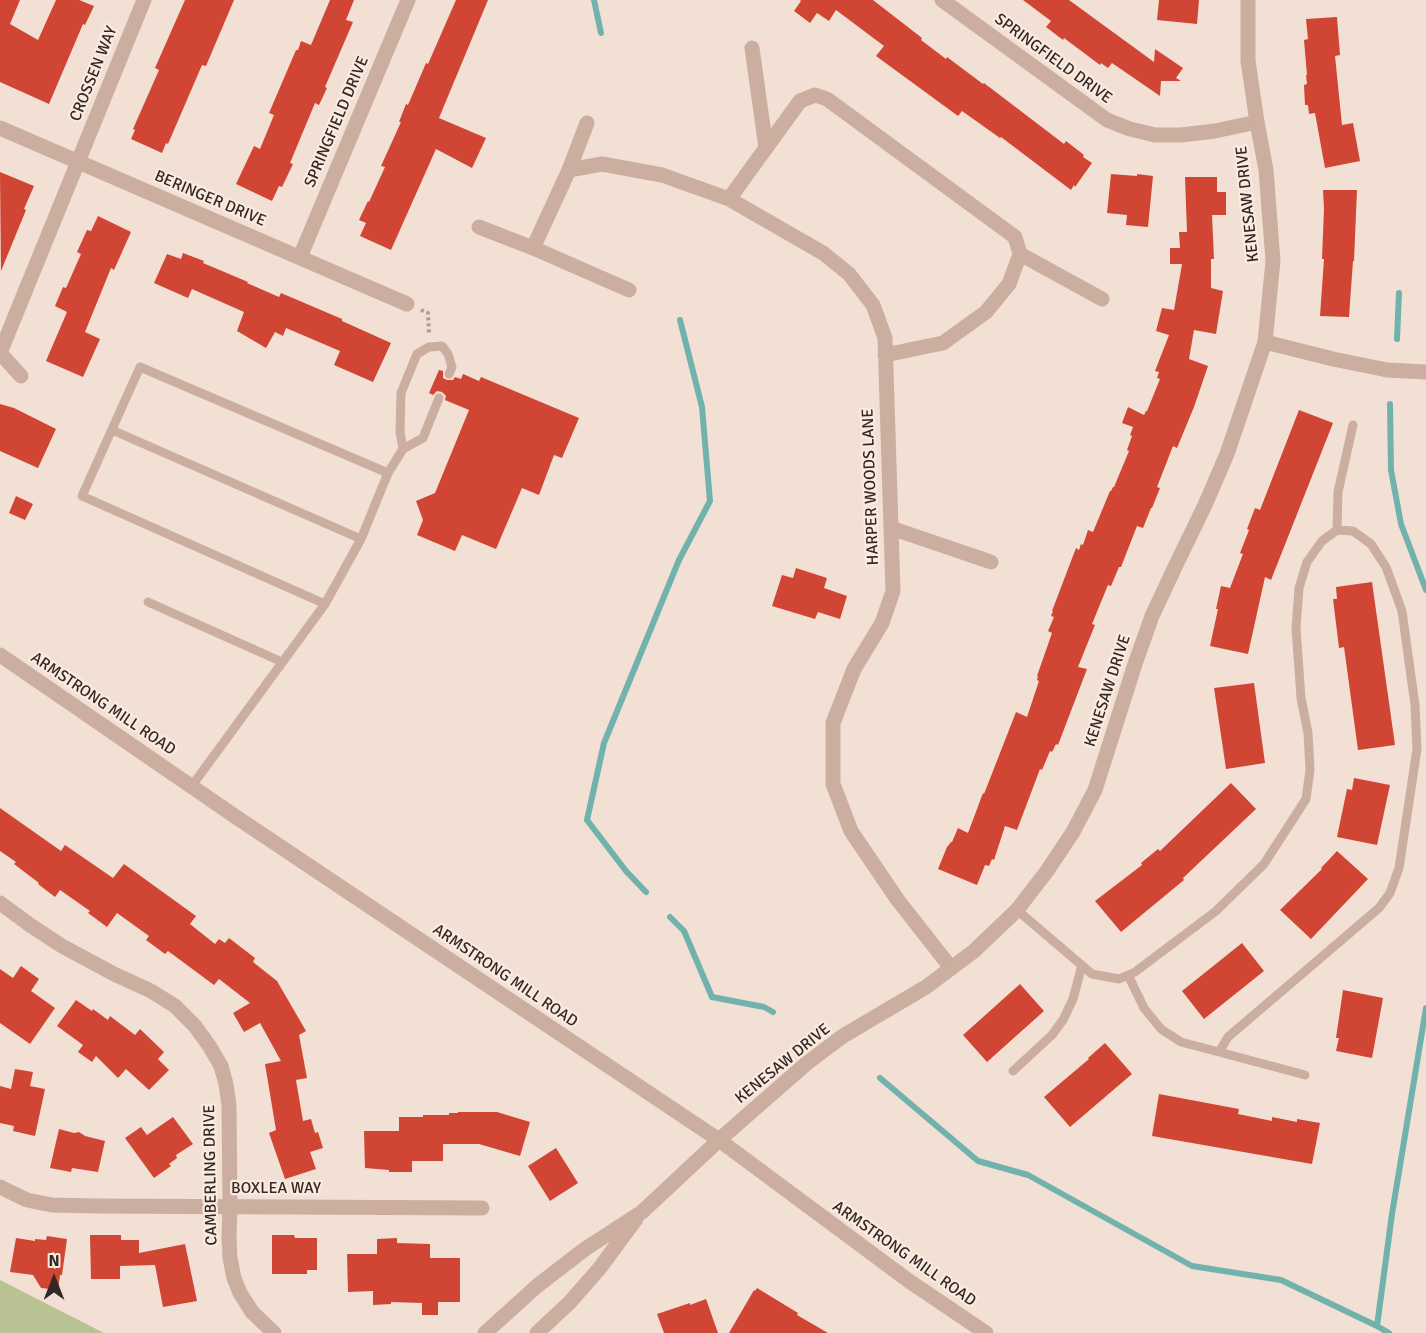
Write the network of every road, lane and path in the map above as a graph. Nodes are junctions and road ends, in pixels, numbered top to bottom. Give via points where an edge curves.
1 (144, 0) edge
2 (408, 0) edge
3 (942, 0) edge
4 (1248, 0) edge
5 (752, 48) dead end
6 (1257, 122) junction
7 (587, 123) dead end
8 (0, 128) edge
9 (766, 147) junction
10 (78, 162) junction
11 (569, 170) junction
12 (729, 200) junction
13 (479, 227) dead end
14 (533, 248) junction
15 (1020, 254) junction
16 (300, 257) junction
17 (629, 290) dead end
18 (1102, 299) dead end
19 (407, 304) joint
20 (1265, 342) junction
21 (429, 347) junction
22 (0, 353) edge
23 (885, 355) junction
24 (1426, 372) edge
25 (449, 374) dead end
26 (21, 376) dead end
27 (440, 398) dead end
28 (1353, 425) dead end
29 (112, 430) junction
30 (403, 449) junction
31 (388, 473) junction
32 (891, 528) junction
33 (1338, 531) junction
34 (361, 539) junction
35 (991, 562) dead end
36 (148, 602) dead end
37 (325, 604) junction
38 (0, 655) edge
39 (282, 662) junction
40 (191, 787) junction
41 (0, 903) edge
42 (1017, 910) junction
43 (1082, 965) junction
44 (951, 968) junction
45 (1128, 975) junction
46 (1219, 1052) junction
47 (1012, 1071) dead end
48 (1305, 1074) dead end
49 (719, 1140) junction
50 (0, 1187) edge
51 (230, 1207) junction
52 (482, 1208) dead end
53 (642, 1212) junction
54 (274, 1333) edge
55 (485, 1333) edge
56 (537, 1333) edge
57 (986, 1333) edge

1 - 10 street, CROSSEN WAY
2 - 16 street, SPRINGFIELD DRIVE
3 - 6 street, SPRINGFIELD DRIVE via 1107,120 1130,129 1155,135 1181,135
4 - 6 street, KENESAW DRIVE via 1248,60
5 - 9 street
6 - 20 street, KENESAW DRIVE via 1266,170 1273,261
7 - 11 street
8 - 10 street, BERINGER DRIVE
9 - 12 street
9 - 15 street via 800,101 815,95 827,99 1015,237
10 - 16 street, BERINGER DRIVE
10 - 22 street, CROSSEN WAY
11 - 12 street, HARPER WOODS LANE via 602,165 662,175
11 - 14 street
12 - 23 street, HARPER WOODS LANE via 823,253 849,274 873,305 885,338
13 - 14 street
14 - 17 street
15 - 18 street
15 - 23 street via 1009,284 986,312 943,343
16 - 19 street, BERINGER DRIVE
19 - 21 path via 428,313
20 - 24 street via 1387,370
20 - 42 street, KENESAW DRIVE via 1227,454 1152,616 1095,790 1073,832
21 - 25 lane via 442,346 448,354 452,367
21 - 30 lane via 417,354 401,393
22 - 26 street
23 - 32 street, HARPER WOODS LANE
27 - 30 lane via 423,438
28 - 33 lane via 1338,492
29 - 31 lane via 140,367
29 - 34 lane
29 - 37 lane via 82,496
30 - 31 lane
31 - 34 lane
32 - 35 street
32 - 44 street, HARPER WOODS LANE via 892,591 882,623 854,669 833,723 833,784 850,831
33 - 45 lane via 1322,541 1307,562 1299,588 1296,628 1310,770 1306,799 1263,864 1216,911
33 - 46 lane via 1353,531 1371,544 1386,567 1402,611 1417,749 1399,868 1390,893 1379,908 1228,1037
34 - 37 lane
36 - 39 lane
37 - 39 lane
38 - 40 street, ARMSTRONG MILL ROAD
39 - 40 lane
40 - 49 street, ARMSTRONG MILL ROAD
41 - 51 street, CAMBERLING DRIVE via 62,946 151,991 195,1026 221,1066 226,1084
42 - 43 lane
42 - 44 street, KENESAW DRIVE
43 - 45 lane via 1092,974 1119,979
43 - 47 lane via 1063,1020
44 - 49 street, KENESAW DRIVE via 843,1036
45 - 46 lane via 1144,1008 1161,1029 1181,1042
46 - 48 lane
49 - 53 street, KENESAW DRIVE
49 - 57 street, ARMSTRONG MILL ROAD
50 - 51 street, BOXLEA WAY via 27,1200 52,1205
51 - 52 street, BOXLEA WAY
51 - 54 street, CAMBERLING DRIVE via 234,1278 252,1312
53 - 55 street, KENESAW DRIVE via 585,1248
53 - 56 street, KENESAW DRIVE via 599,1269

